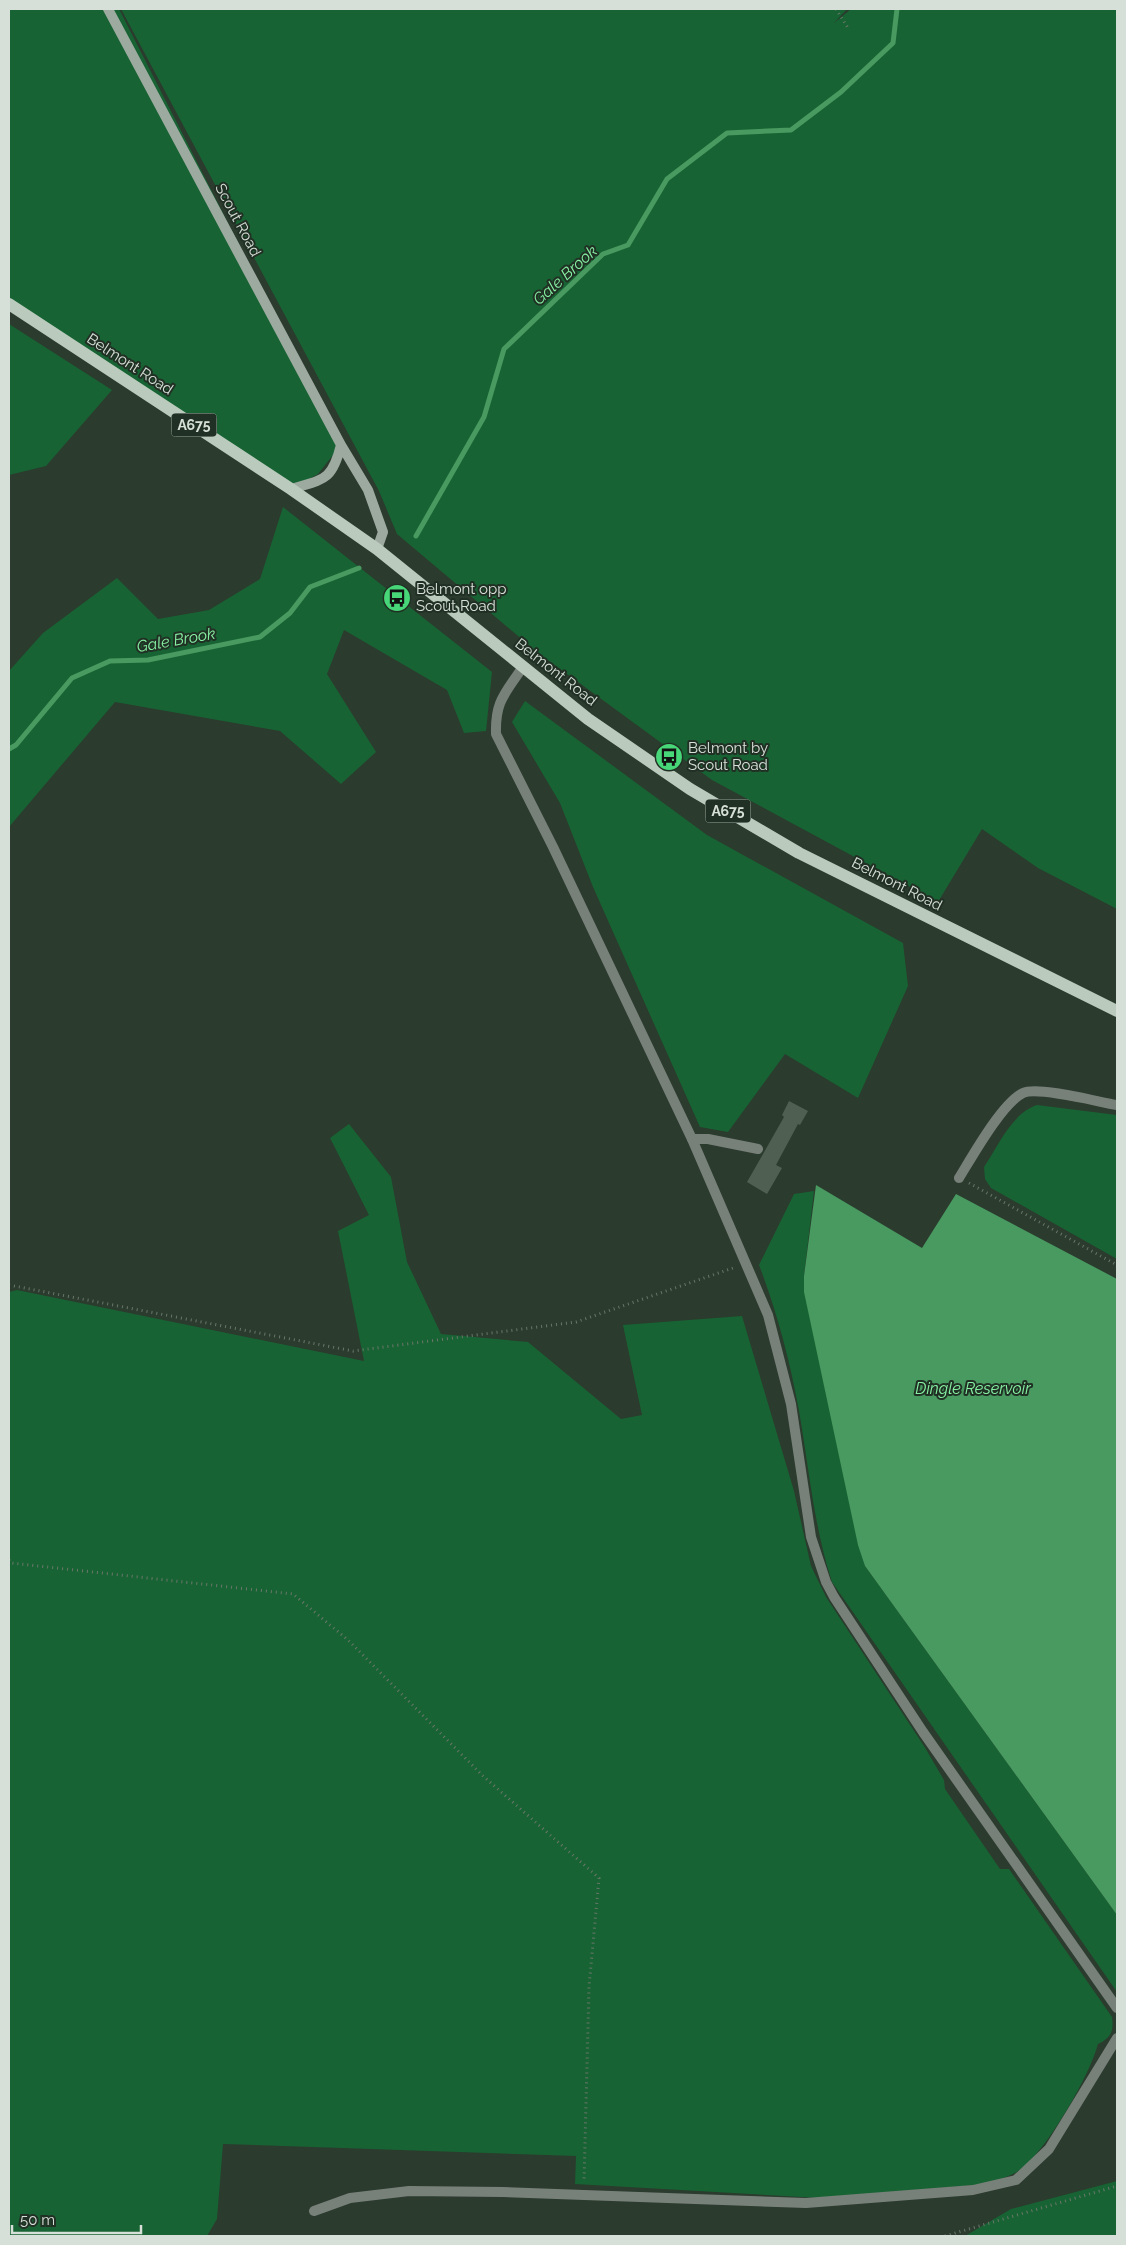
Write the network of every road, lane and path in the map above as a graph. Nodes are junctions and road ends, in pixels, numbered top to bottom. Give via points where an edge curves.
1 (108, 9) edge
2 (836, 9) edge
3 (848, 28) dead end
4 (9, 304) edge
5 (341, 445) junction
6 (291, 489) junction
7 (377, 549) junction
8 (522, 668) junction
9 (1117, 1011) edge
10 (1117, 1105) edge
11 (692, 1139) junction
12 (758, 1149) dead end
13 (959, 1178) joint
14 (746, 1263) junction
15 (1117, 1266) edge
16 (9, 1285) edge
17 (9, 1560) edge
18 (1117, 2008) edge
19 (1117, 2038) edge
20 (1117, 2186) edge
21 (583, 2195) junction
22 (314, 2212) dead end
23 (945, 2236) edge

1 - 5 street, Scout Road
2 - 3 path
4 - 6 main road, Belmont Road / A675
5 - 6 street via 333,470 327,476
5 - 7 street, Scout Road via 368,490 383,532
6 - 7 main road, Belmont Road / A675
7 - 8 main road, Belmont Road / A675
8 - 9 main road, Belmont Road / A675 via 588,719 690,789 799,853
8 - 11 street via 502,698 496,714 496,734 554,847
10 - 13 street via 1038,1091 1024,1092 1000,1115
11 - 12 street
11 - 14 street
13 - 15 path
14 - 16 path via 576,1322 353,1351
14 - 18 street via 770,1324 791,1404 811,1537 834,1597 923,1732
17 - 21 path via 11,1563 293,1594 348,1640 483,1776 599,1878 589,1987
19 - 21 street via 1049,2149 1016,2180 973,2190 806,2203
20 - 23 path
21 - 22 street via 410,2191 350,2198

